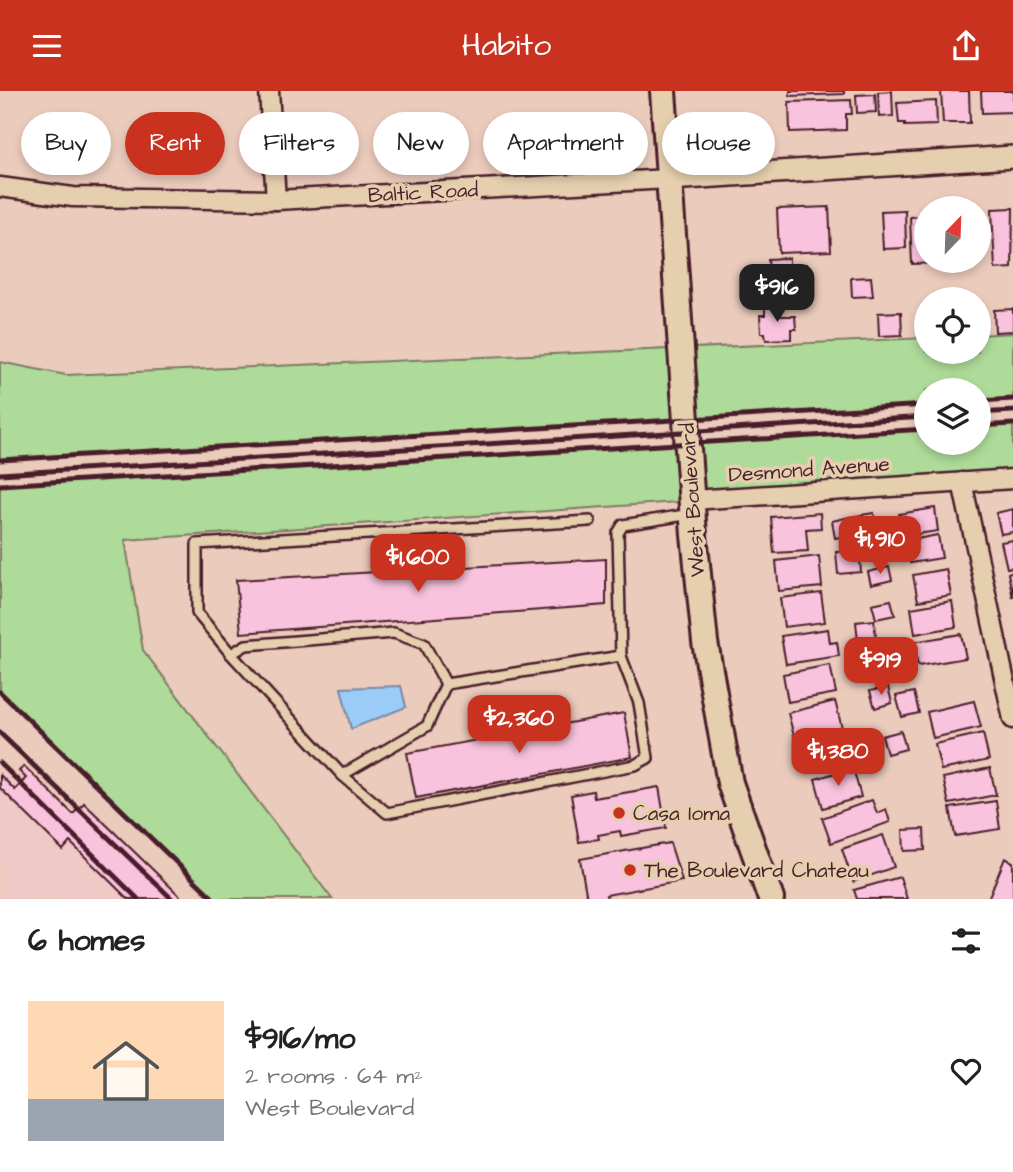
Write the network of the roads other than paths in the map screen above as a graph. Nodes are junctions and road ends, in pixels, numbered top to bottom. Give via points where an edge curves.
1 (269, 91) edge
2 (663, 91) edge
3 (1013, 157) edge
4 (669, 179) junction
5 (0, 187) edge
6 (276, 200) junction
7 (1013, 479) edge
8 (962, 482) junction
9 (692, 507) junction
10 (590, 521) dead end
11 (232, 654) junction
12 (621, 656) junction
13 (446, 684) junction
14 (1013, 719) edge
15 (342, 775) junction
16 (771, 899) edge

1 - 6 street
2 - 4 main road, West Boulevard
3 - 4 street, Baltic Road
4 - 6 street, Baltic Road
4 - 9 main road, West Boulevard
5 - 6 street, Baltic Road via 86,198
7 - 8 street, Desmond Avenue
8 - 9 street, Desmond Avenue
8 - 14 street
9 - 12 lane via 623,525 618,533
9 - 16 main road, West Boulevard via 722,748 737,806
10 - 11 lane via 197,544 197,613
11 - 13 lane via 246,645 394,633 424,643
11 - 15 lane
12 - 13 lane
12 - 15 lane via 639,703 648,758 635,765 387,813
13 - 15 lane via 428,726

